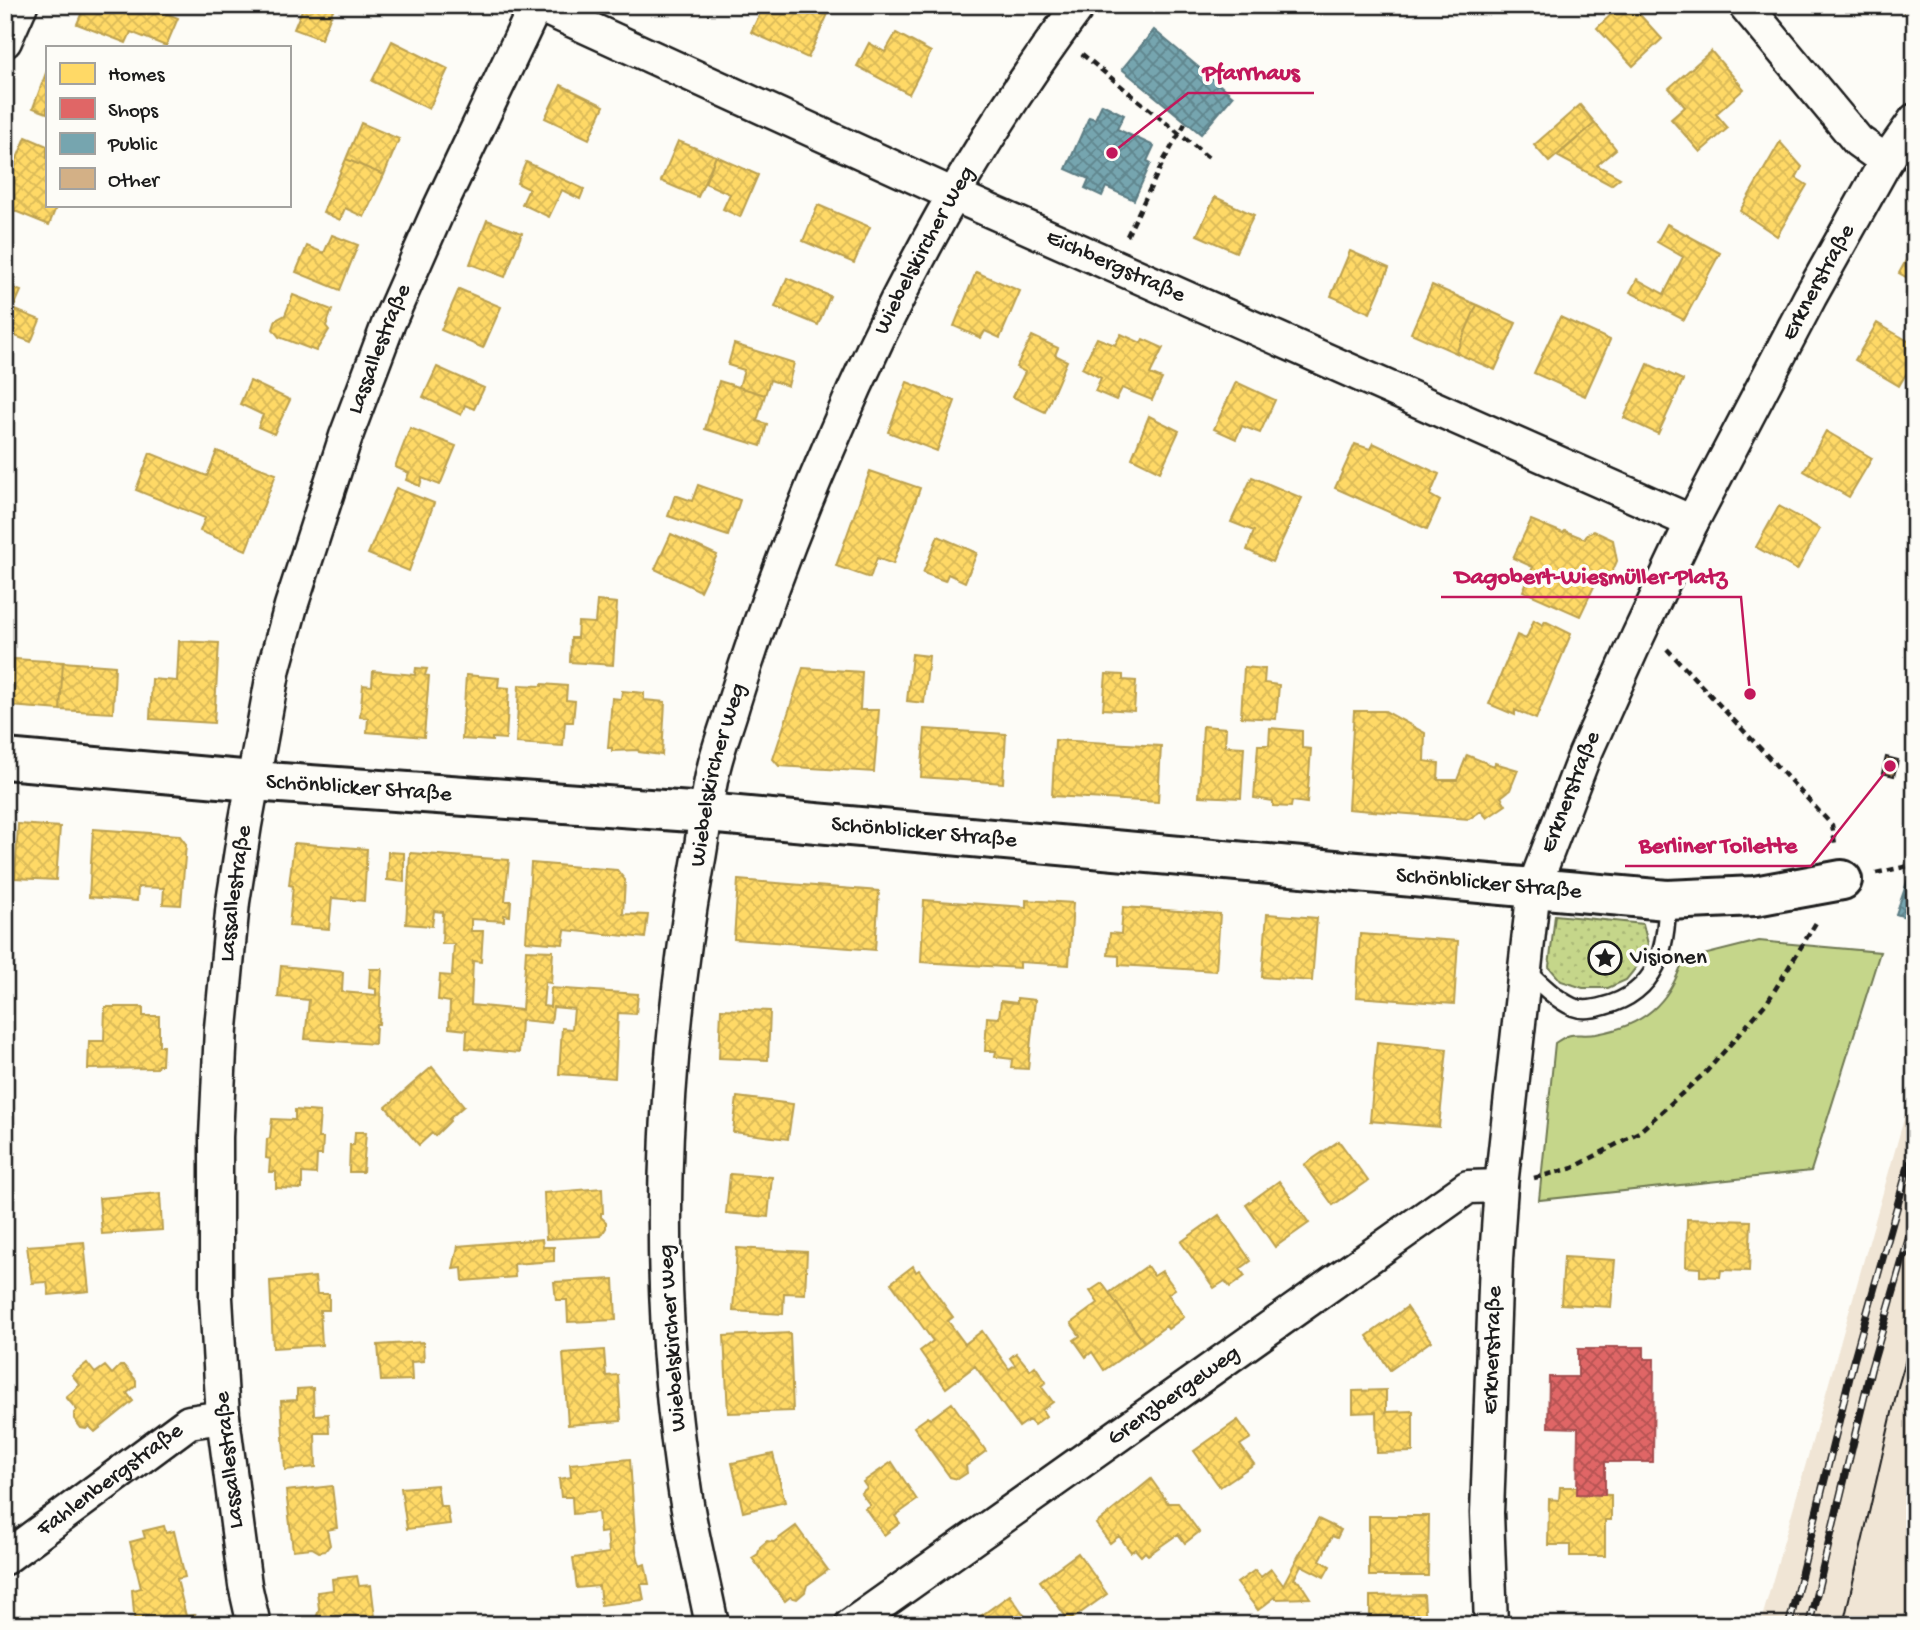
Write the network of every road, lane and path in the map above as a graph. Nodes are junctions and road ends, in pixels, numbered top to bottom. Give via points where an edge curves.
1 (21, 5) edge
2 (537, 5) edge
3 (1079, 5) edge
4 (1745, 5) edge
5 (1056, 35) junction
6 (5, 41) edge
7 (1915, 120) edge
8 (1186, 122) dead end
9 (1180, 135) junction
10 (1210, 159) dead end
11 (1886, 162) junction
12 (952, 194) junction
13 (1113, 265) junction
14 (1692, 522) junction
15 (1638, 636) junction
16 (5, 759) edge
17 (253, 781) junction
18 (706, 813) junction
19 (1842, 880) junction
20 (1534, 887) junction
21 (1667, 900) junction
22 (1526, 970) junction
23 (1501, 1186) junction
24 (223, 1417) junction
25 (5, 1558) edge
26 (254, 1625) edge
27 (712, 1625) edge
28 (851, 1625) edge
29 (1491, 1625) edge

1 - 6 street
2 - 12 street, Eichbergstraße
2 - 17 street, Lassallestraße via 438,211 345,436 291,606
3 - 5 street, Wiebelskircher Weg
4 - 11 street via 1858,141
5 - 9 path
5 - 12 street, Wiebelskircher Weg
7 - 11 street, Erknerstraße
8 - 9 path
9 - 10 path
9 - 13 path
11 - 14 street, Erknerstraße
12 - 13 street, Eichbergstraße
12 - 18 street, Wiebelskircher Weg via 862,371 820,467 754,637 714,769
13 - 14 street, Eichbergstraße
14 - 15 street, Erknerstraße
15 - 19 path via 1667,648 1832,825
15 - 20 street, Erknerstraße via 1585,754
16 - 17 street, Schönblicker Straße
17 - 18 street, Schönblicker Straße
17 - 24 street, Lassallestraße via 233,902 220,1028 216,1298
18 - 20 street, Schönblicker Straße
18 - 27 street, Wiebelskircher Weg via 684,935 673,1033 665,1266 686,1499
19 - 21 street, Schönblicker Straße via 1755,896
19 - 23 path via 1769,1001 1698,1080 1639,1132 1573,1168
20 - 21 street, Schönblicker Straße
20 - 22 street, Erknerstraße
21 - 22 lane via 1664,946 1656,970 1617,1003 1591,1010 1574,1008
22 - 23 street, Erknerstraße
23 - 28 street, Grenzbergeweg via 1468,1187
23 - 29 street, Erknerstraße via 1487,1513
24 - 25 street, Fahlenbergstraße via 189,1422
24 - 26 street, Lassallestraße

